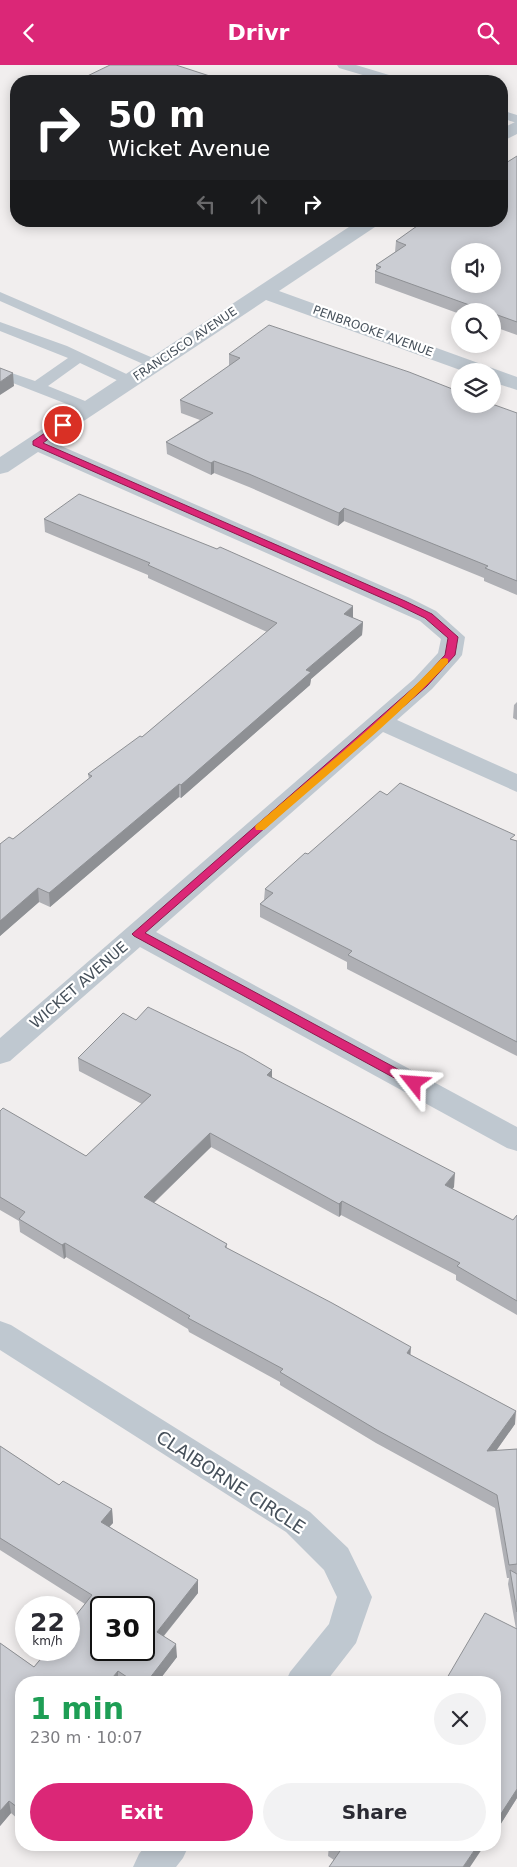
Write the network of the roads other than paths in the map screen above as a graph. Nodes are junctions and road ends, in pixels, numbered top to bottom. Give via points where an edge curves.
1 (343, 65) edge
2 (376, 75) edge
3 (362, 227) edge
4 (264, 291) junction
5 (0, 295) edge
6 (0, 326) edge
7 (79, 357) junction
8 (460, 363) edge
9 (155, 364) junction
10 (0, 373) edge
11 (501, 378) edge
12 (130, 381) junction
13 (517, 384) edge
14 (37, 387) junction
15 (90, 408) junction
16 (36, 443) junction
17 (0, 467) edge
18 (381, 723) junction
19 (517, 784) edge
20 (138, 934) junction
21 (0, 1054) edge
22 (517, 1140) edge
23 (0, 1334) edge
24 (309, 1676) edge
25 (165, 1851) edge
26 (152, 1867) edge

1 - 2 lane
3 - 4 street, FRANCISCO AVENUE
4 - 8 street, PENBROOKE AVENUE
4 - 9 street, FRANCISCO AVENUE
5 - 9 lane
6 - 7 lane
7 - 12 lane
7 - 14 lane
9 - 12 street, FRANCISCO AVENUE
10 - 14 lane
11 - 13 street
12 - 15 street, FRANCISCO AVENUE
14 - 15 lane
15 - 16 street, FRANCISCO AVENUE
16 - 17 street, FRANCISCO AVENUE
16 - 18 street, WICKET AVENUE via 428,616 453,637 450,655
18 - 19 street
18 - 20 street, WICKET AVENUE
20 - 21 street, WICKET AVENUE
20 - 22 street
23 - 24 street, CLAIBORNE CIRCLE via 298,1522 336,1559 355,1597 344,1632
25 - 26 street

